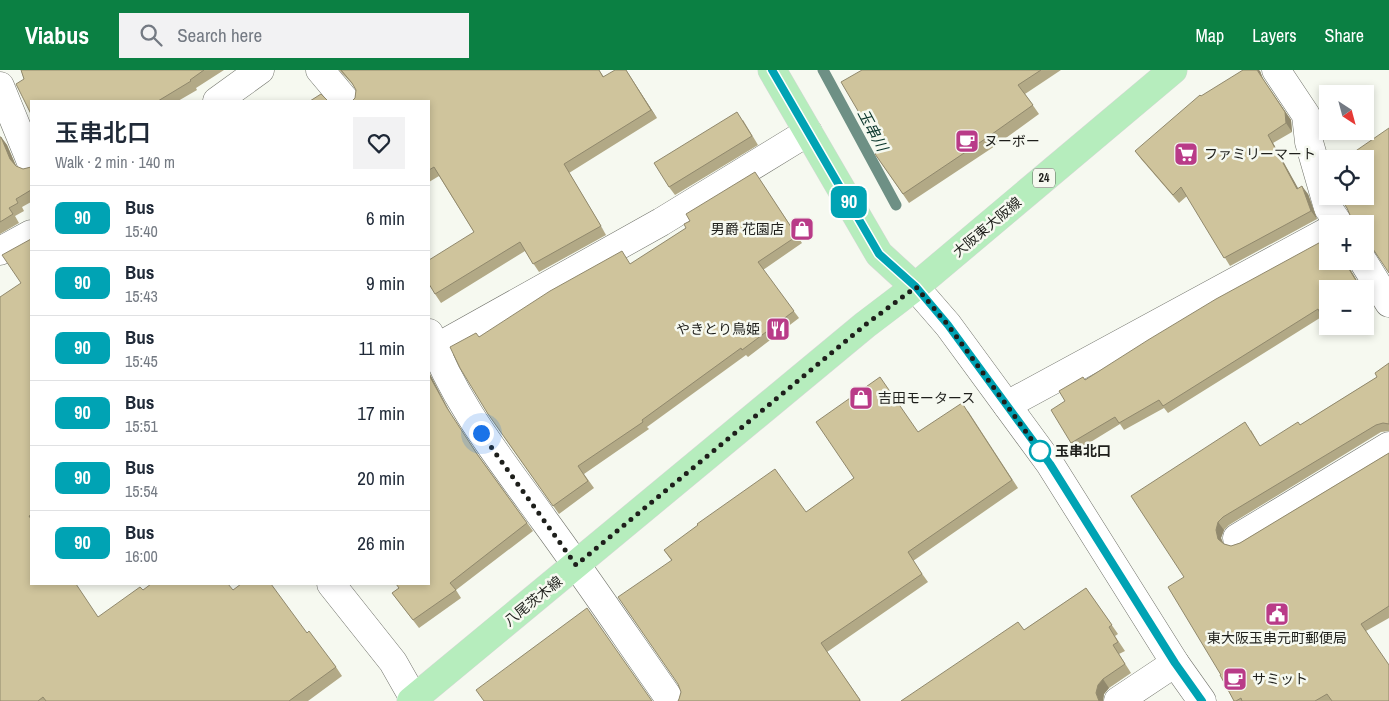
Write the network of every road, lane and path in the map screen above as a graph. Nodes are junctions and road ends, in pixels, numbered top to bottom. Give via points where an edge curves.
1 (260, 70) edge
2 (320, 70) edge
3 (772, 70) edge
4 (1173, 70) edge
5 (1276, 70) edge
6 (0, 86) edge
7 (218, 100) edge
8 (345, 100) edge
9 (808, 132) junction
10 (30, 160) edge
11 (1333, 215) edge
12 (30, 235) edge
13 (1319, 236) edge
14 (0, 251) edge
15 (1375, 269) edge
16 (916, 287) junction
17 (1389, 303) edge
18 (432, 341) edge
19 (1007, 405) junction
20 (1389, 446) edge
21 (1237, 538) dead end
22 (576, 565) junction
23 (332, 585) edge
24 (1175, 663) junction
25 (413, 700) edge
26 (671, 701) edge
27 (1118, 701) edge
28 (1202, 701) edge

1 - 7 street
2 - 8 street
3 - 9 main road
4 - 16 main road, 大阪東大阪線 / 24
5 - 11 street via 1306,115 1310,142 1328,208
6 - 10 street
9 - 16 main road via 879,254
9 - 18 street via 661,222
12 - 14 street
13 - 19 street
15 - 17 street
16 - 19 street
16 - 22 main road, 八尾茨木線 via 865,325
18 - 22 street via 470,417
19 - 24 street via 1050,464
20 - 21 street
22 - 25 main road, 八尾茨木線
22 - 26 street
23 - 25 street via 393,662
24 - 27 street
24 - 28 street

